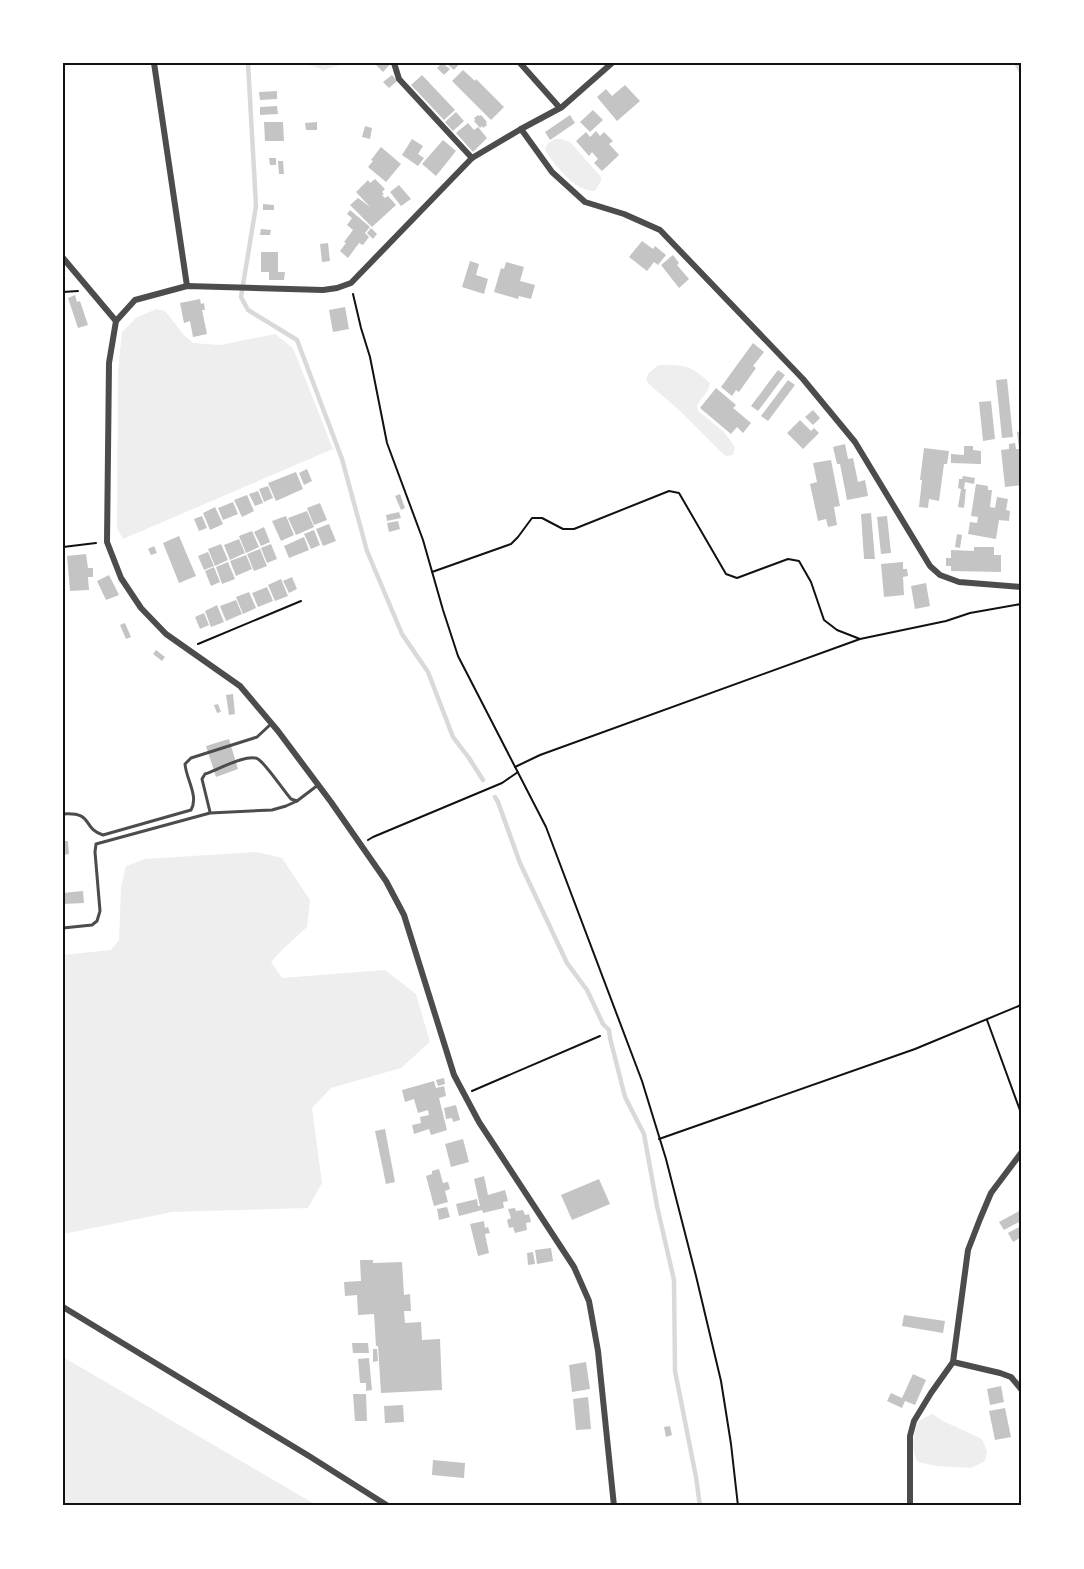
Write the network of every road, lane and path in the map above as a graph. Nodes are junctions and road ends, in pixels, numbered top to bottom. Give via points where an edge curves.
1 (154, 63) edge
2 (394, 63) edge
3 (520, 63) edge
4 (612, 63) edge
5 (560, 108) junction
6 (521, 129) junction
7 (472, 158) junction
8 (63, 258) edge
9 (351, 284) junction
10 (187, 286) junction
11 (116, 321) junction
12 (107, 542) junction
13 (63, 547) edge
14 (432, 572) junction
15 (1021, 587) edge
16 (302, 601) dead end
17 (1021, 604) edge
18 (860, 639) junction
19 (188, 650) junction
20 (272, 723) junction
21 (515, 767) junction
22 (518, 772) junction
23 (318, 785) junction
24 (297, 801) junction
25 (210, 813) junction
26 (63, 814) edge
27 (361, 846) junction
28 (63, 928) edge
29 (1021, 1005) edge
30 (987, 1019) junction
31 (600, 1035) dead end
32 (464, 1094) junction
33 (1021, 1113) edge
34 (659, 1139) junction
35 (1021, 1153) edge
36 (63, 1307) edge
37 (953, 1362) junction
38 (1021, 1389) edge
39 (388, 1506) edge
40 (614, 1506) edge
41 (738, 1506) edge
42 (910, 1506) edge

1 - 10 street
2 - 7 street via 399,79
3 - 5 street
4 - 5 street
5 - 6 street
6 - 7 street
6 - 15 street via 552,172 585,202 660,230 803,379 855,442 930,566 940,575 959,582
7 - 9 street
8 - 11 street
9 - 10 street via 323,290
9 - 14 path via 387,443
10 - 11 street via 135,300
11 - 12 street via 109,363
12 - 13 path
12 - 19 street via 121,578 141,608
14 - 18 path via 510,544 532,518 574,529 669,491 679,493 726,574 737,578 788,559 799,561 824,620
14 - 21 path via 458,656
16 - 19 path
17 - 18 path
18 - 21 path
19 - 20 street via 240,686
20 - 23 street
20 - 26 lane via 256,737 191,758 185,764 193,796 191,810 103,835 96,833 82,816
21 - 22 path
22 - 27 path via 502,783 372,837
22 - 34 path via 568,882 642,1081
23 - 24 lane
23 - 27 street
24 - 25 lane via 272,810
24 - 25 lane via 282,790 263,763 247,757 205,774 202,779
25 - 28 lane via 96,844 98,921
27 - 32 street via 404,915 454,1075
29 - 30 path
30 - 33 path
30 - 34 path via 915,1049
31 - 32 path
32 - 40 street via 574,1267 588,1301 598,1351
34 - 41 path via 721,1381
35 - 37 street via 991,1193 968,1250
36 - 39 street
37 - 38 street via 1011,1377
37 - 42 street via 914,1421 909,1436

